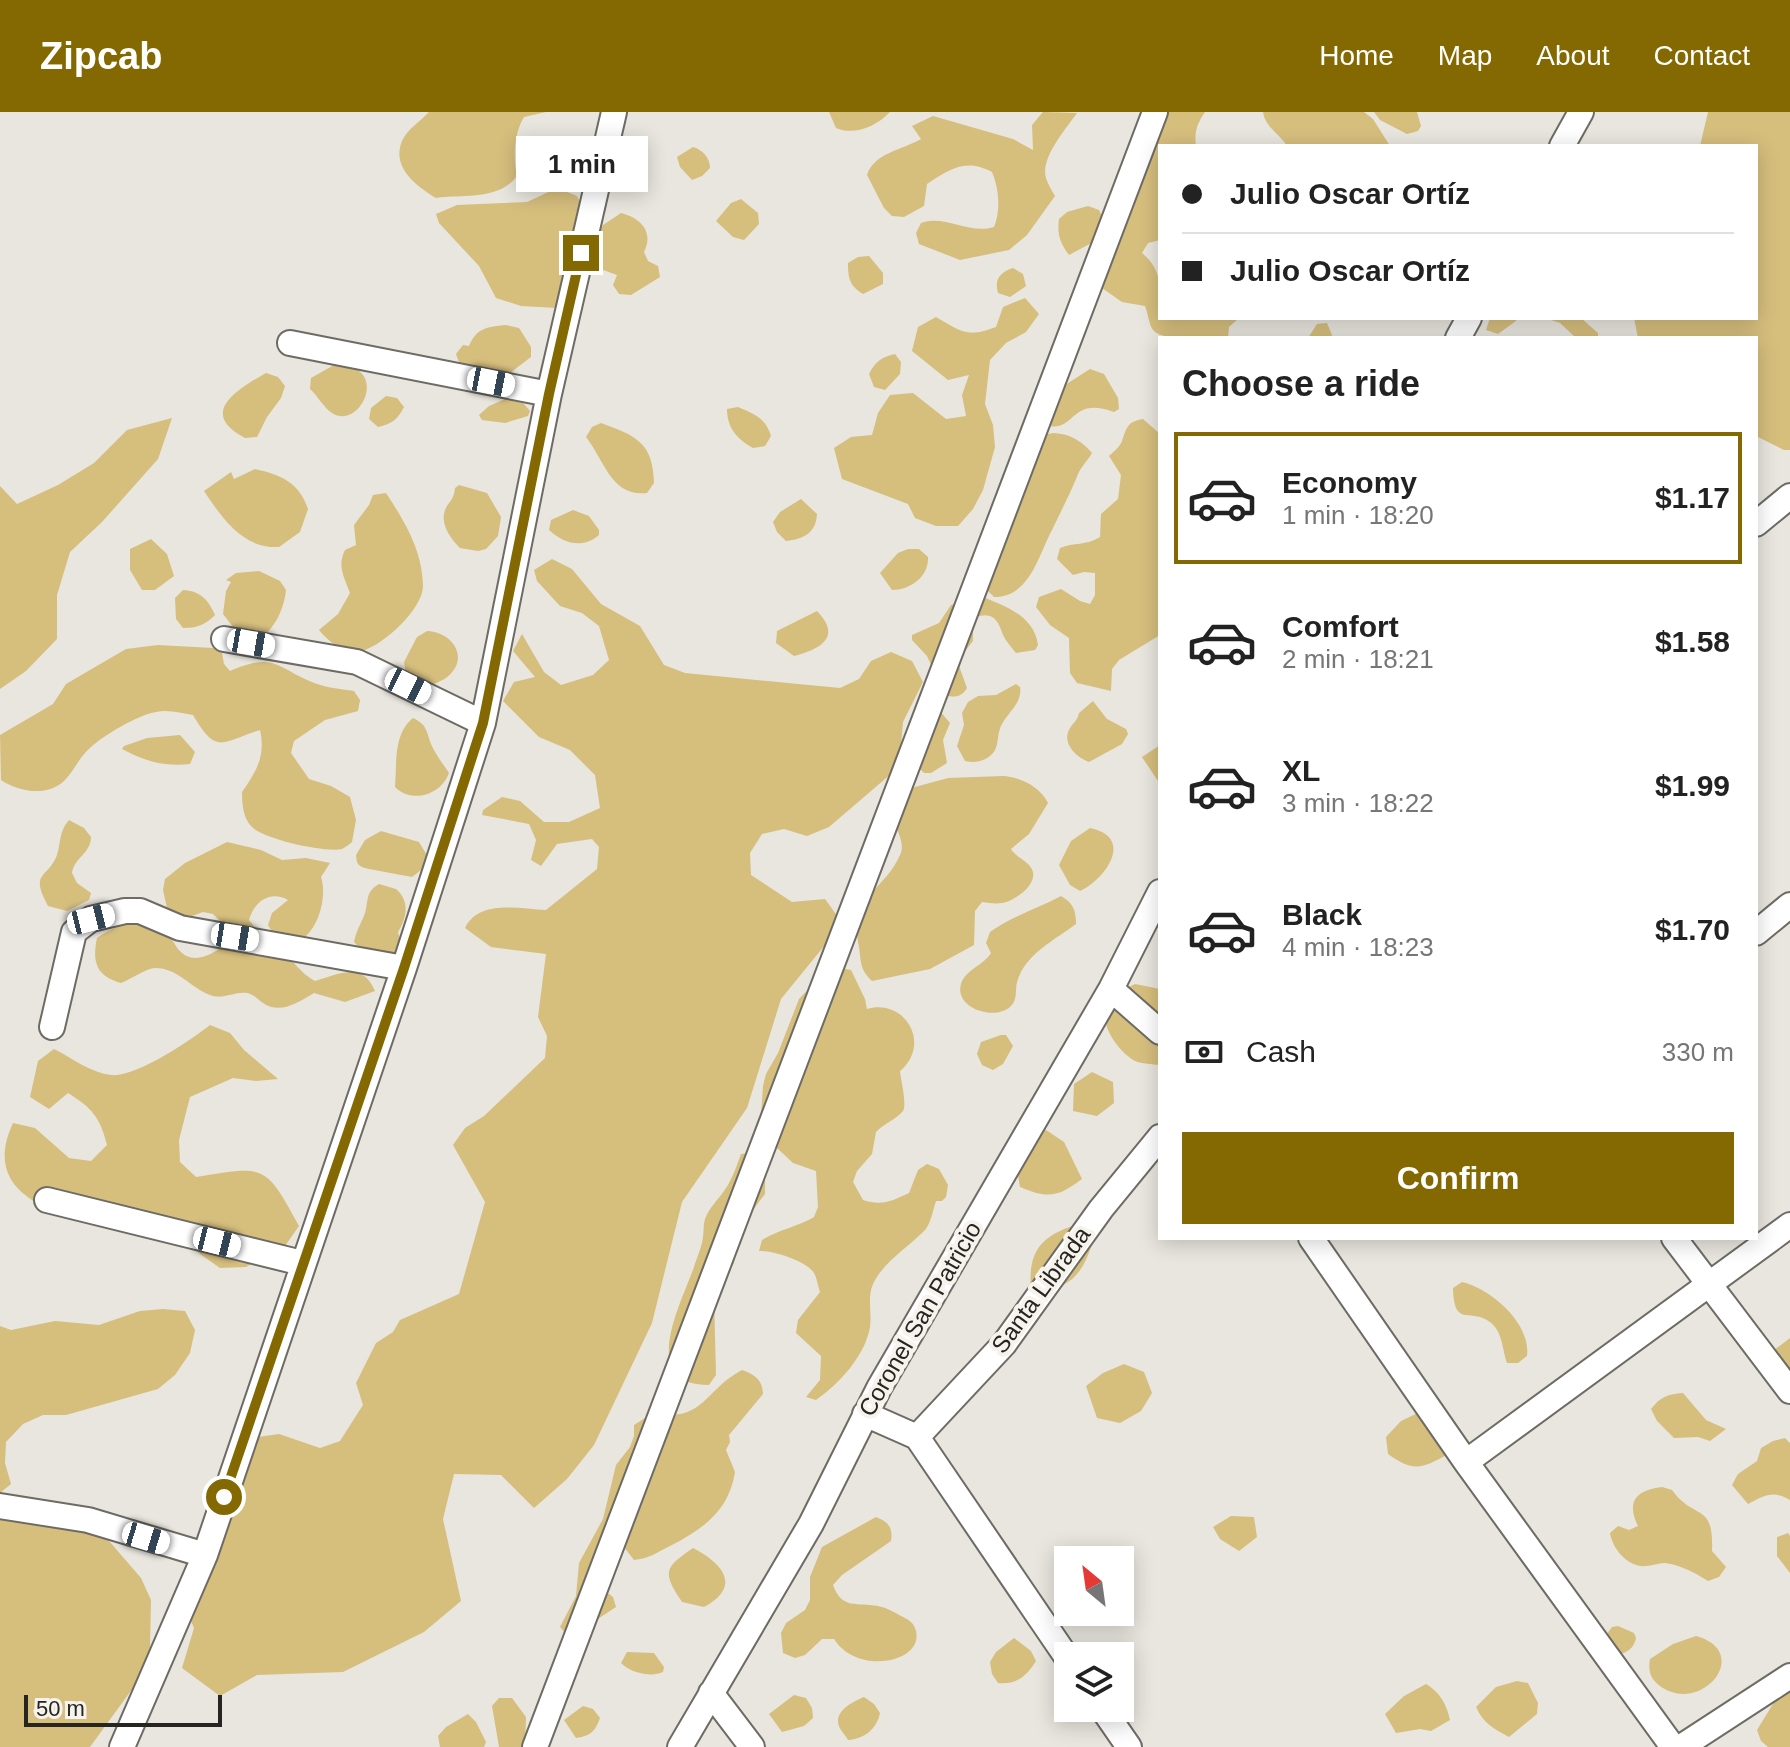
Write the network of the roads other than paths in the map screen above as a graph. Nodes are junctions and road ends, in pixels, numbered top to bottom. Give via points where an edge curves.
1 (614, 112) edge
2 (1155, 112) edge
3 (1581, 112) edge
4 (1563, 144) edge
5 (290, 343) dead end
6 (549, 394) junction
7 (1790, 496) edge
8 (1758, 522) edge
9 (224, 639) dead end
10 (483, 723) junction
11 (1158, 896) edge
12 (1790, 905) edge
13 (1758, 931) edge
14 (404, 968) junction
15 (1111, 989) junction
16 (52, 1027) dead end
17 (1158, 1030) edge
18 (1158, 1139) edge
19 (47, 1200) dead end
20 (1790, 1225) edge
21 (1312, 1240) edge
22 (1675, 1240) edge
23 (302, 1263) junction
24 (1707, 1284) junction
25 (1790, 1391) edge
26 (865, 1414) junction
27 (917, 1437) junction
28 (1466, 1462) junction
29 (0, 1506) edge
30 (205, 1555) junction
31 (1056, 1642) edge
32 (1790, 1676) edge
33 (711, 1693) junction
34 (1112, 1722) edge
35 (122, 1747) edge
36 (535, 1747) edge
37 (680, 1747) edge
38 (752, 1747) edge
39 (1129, 1747) edge
40 (1673, 1747) edge
41 (1681, 1747) edge

1 - 6 street
2 - 36 street
3 - 4 street
5 - 6 street
6 - 10 street
7 - 8 street
9 - 10 street via 357,662
10 - 14 street
11 - 15 street, Coronel San Patricio
12 - 13 street
14 - 16 street via 180,928 140,911 125,911 91,919 74,932
14 - 23 street
15 - 17 street
15 - 26 street, Coronel San Patricio
18 - 27 street, Santa Librada via 1004,1344
19 - 23 street
20 - 24 street
21 - 28 street
22 - 24 street
23 - 30 street
24 - 25 street
24 - 28 street
26 - 27 street
26 - 33 street, Coronel San Patricio via 811,1524
27 - 31 street
28 - 40 street
29 - 30 street via 88,1520
30 - 35 street
32 - 41 street
33 - 37 street, Coronel San Patricio
33 - 38 street
34 - 39 street

